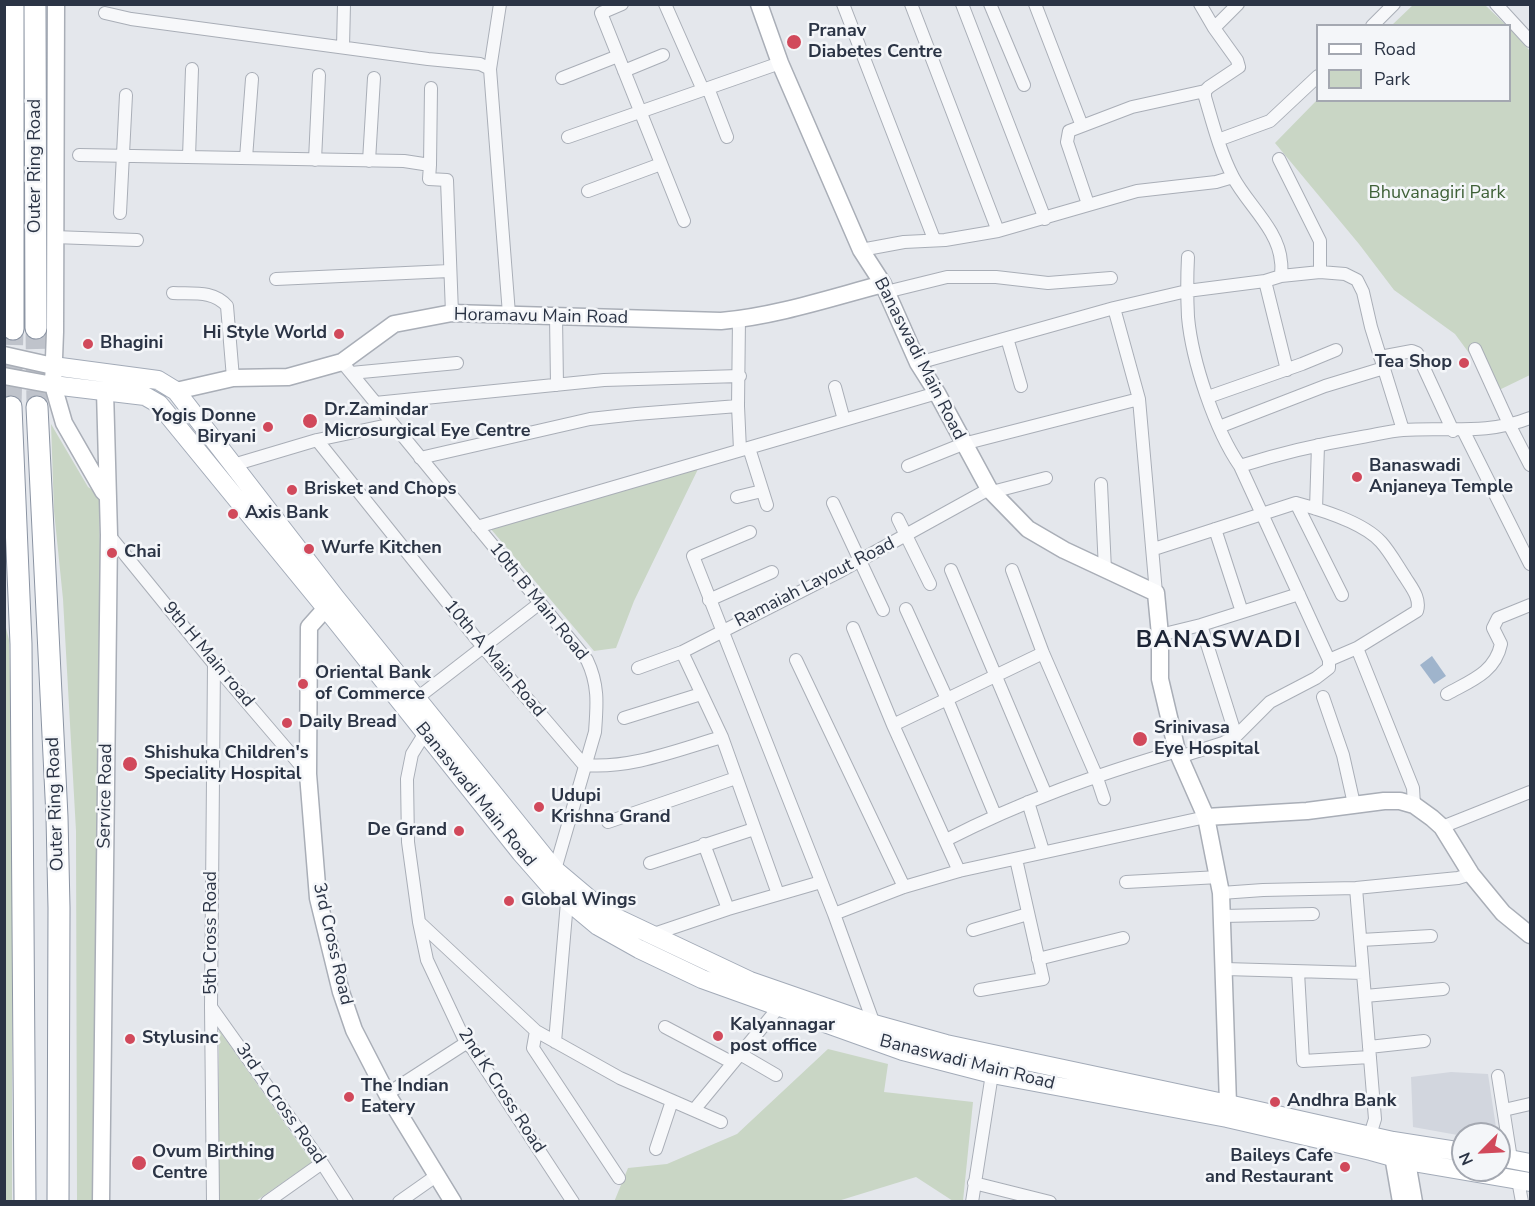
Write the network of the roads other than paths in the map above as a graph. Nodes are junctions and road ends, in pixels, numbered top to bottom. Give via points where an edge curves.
1 (14, 4) edge
2 (35, 4) edge
3 (56, 4) edge
4 (344, 4) edge
5 (500, 4) edge
6 (622, 4) edge
7 (665, 4) edge
8 (759, 4) edge
9 (843, 4) edge
10 (911, 4) edge
11 (962, 4) edge
12 (990, 4) edge
13 (1035, 4) edge
14 (1200, 4) edge
15 (1238, 4) edge
16 (1394, 4) edge
17 (1496, 4) edge
18 (105, 13) dead end
19 (1374, 24) edge
20 (1214, 28) junction
21 (1529, 37) edge
22 (343, 47) junction
23 (663, 55) dead end
24 (618, 56) junction
25 (780, 63) junction
26 (192, 69) dead end
27 (490, 69) junction
28 (624, 71) junction
29 (319, 75) dead end
30 (1316, 77) edge
31 (374, 78) dead end
32 (562, 78) dead end
33 (252, 79) dead end
34 (1024, 85) dead end
35 (431, 88) dead end
36 (706, 89) junction
37 (1205, 91) junction
38 (126, 95) dead end
39 (640, 111) junction
40 (1082, 126) junction
41 (568, 137) dead end
42 (728, 137) dead end
43 (1218, 140) junction
44 (80, 155) dead end
45 (122, 156) junction
46 (189, 157) junction
47 (246, 158) junction
48 (1279, 159) dead end
49 (315, 160) junction
50 (369, 161) junction
51 (662, 164) junction
52 (430, 165) junction
53 (1233, 177) junction
54 (588, 191) dead end
55 (1088, 204) junction
56 (120, 213) dead end
57 (1045, 219) junction
58 (684, 221) dead end
59 (998, 231) junction
60 (54, 237) junction
61 (934, 239) junction
62 (137, 240) dead end
63 (861, 250) junction
64 (1188, 256) dead end
65 (449, 271) junction
66 (1320, 272) junction
67 (1281, 276) junction
68 (1111, 278) dead end
69 (276, 279) dead end
70 (1265, 281) junction
71 (885, 288) junction
72 (1187, 291) junction
73 (173, 293) dead end
74 (1114, 308) junction
75 (452, 313) junction
76 (509, 314) junction
77 (556, 316) junction
78 (739, 319) junction
79 (36, 328) tunnel mouth
80 (12, 329) tunnel mouth
81 (1007, 338) junction
82 (1475, 349) dead end
83 (1336, 350) dead end
84 (4, 355) edge
85 (457, 363) dead end
86 (918, 363) junction
87 (1382, 363) junction
88 (347, 368) junction
89 (1287, 370) junction
90 (53, 375) junction
91 (4, 376) edge
92 (740, 376) junction
93 (234, 378) junction
94 (557, 385) junction
95 (1021, 386) dead end
96 (834, 387) dead end
97 (105, 391) junction
98 (176, 391) junction
99 (937, 393) junction
100 (1208, 397) junction
101 (1139, 399) junction
102 (375, 403) junction
103 (738, 406) junction
104 (11, 407) tunnel mouth
105 (37, 407) tunnel mouth
106 (1530, 418) edge
107 (844, 420) junction
108 (393, 424) junction
109 (1510, 426) junction
110 (1219, 427) junction
111 (1403, 430) junction
112 (1458, 430) junction
113 (317, 440) junction
114 (963, 444) junction
115 (1318, 445) junction
116 (744, 449) junction
117 (420, 458) junction
118 (233, 465) junction
119 (1530, 465) edge
120 (908, 466) dead end
121 (1240, 466) junction
122 (1046, 478) dead end
123 (1101, 484) dead end
124 (990, 490) junction
125 (762, 491) junction
126 (108, 497) junction
127 (737, 497) dead end
128 (833, 503) dead end
129 (1296, 503) junction
130 (767, 505) dead end
131 (1316, 509) junction
132 (1262, 515) junction
133 (898, 519) dead end
134 (477, 527) junction
135 (1215, 530) junction
136 (750, 532) dead end
137 (109, 535) junction
138 (906, 536) junction
139 (1154, 549) junction
140 (859, 561) junction
141 (1530, 564) edge
142 (951, 570) dead end
143 (1011, 570) dead end
144 (1105, 570) junction
145 (772, 572) dead end
146 (930, 584) dead end
147 (1156, 593) junction
148 (1299, 594) junction
149 (1342, 595) dead end
150 (709, 600) junction
151 (330, 602) junction
152 (540, 603) junction
153 (1530, 604) edge
154 (906, 609) dead end
155 (883, 610) dead end
156 (1242, 612) junction
157 (1201, 625) junction
158 (853, 628) dead end
159 (723, 631) junction
160 (1160, 635) junction
161 (483, 647) junction
162 (1357, 648) junction
163 (682, 652) junction
164 (1043, 653) junction
165 (796, 660) dead end
166 (1329, 660) junction
167 (214, 664) junction
168 (638, 668) dead end
169 (996, 676) junction
170 (701, 694) junction
171 (1447, 694) dead end
172 (1323, 697) dead end
173 (416, 699) junction
174 (947, 699) junction
175 (624, 718) dead end
176 (893, 725) junction
177 (425, 733) junction
178 (1236, 736) junction
179 (722, 737) junction
180 (1178, 754) junction
181 (584, 765) junction
182 (308, 774) junction
183 (1096, 775) junction
184 (736, 778) junction
185 (1530, 792) edge
186 (1046, 795) junction
187 (1104, 799) dead end
188 (1028, 802) junction
189 (1354, 804) junction
190 (1414, 805) junction
191 (995, 815) junction
192 (1206, 817) junction
193 (608, 822) dead end
194 (1442, 827) junction
195 (754, 829) junction
196 (946, 840) junction
197 (704, 844) junction
198 (1043, 851) junction
199 (1016, 859) junction
200 (650, 863) dead end
201 (959, 871) junction
202 (1471, 874) junction
203 (552, 878) junction
204 (821, 882) junction
205 (1126, 882) dead end
206 (1220, 885) junction
207 (904, 887) junction
208 (1356, 888) junction
209 (778, 894) junction
210 (567, 902) junction
211 (728, 909) junction
212 (834, 914) junction
213 (1028, 914) junction
214 (1313, 914) dead end
215 (1223, 916) junction
216 (419, 922) junction
217 (973, 930) dead end
218 (654, 934) junction
219 (1530, 935) edge
220 (1431, 936) dead end
221 (1123, 938) dead end
222 (1361, 940) junction
223 (1038, 959) junction
224 (1225, 969) junction
225 (1298, 972) junction
226 (1363, 973) junction
227 (1443, 988) dead end
228 (980, 990) dead end
229 (1365, 996) junction
230 (211, 1007) junction
231 (778, 1007) junction
232 (665, 1027) dead end
233 (536, 1030) junction
234 (872, 1032) junction
235 (1424, 1041) dead end
236 (555, 1042) junction
237 (466, 1043) junction
238 (1370, 1052) junction
239 (736, 1058) junction
240 (992, 1074) junction
241 (776, 1075) dead end
242 (1498, 1076) dead end
243 (387, 1094) junction
244 (672, 1101) junction
245 (1228, 1104) junction
246 (1530, 1104) edge
247 (694, 1110) junction
248 (1504, 1110) junction
249 (721, 1122) dead end
250 (1504, 1122) edge
251 (1370, 1143) junction
252 (656, 1149) dead end
253 (1399, 1150) junction
254 (1451, 1152) edge
255 (1511, 1159) edge
256 (1530, 1162) edge
257 (322, 1163) junction
258 (436, 1176) junction
259 (619, 1178) dead end
260 (1524, 1181) edge
261 (974, 1182) junction
262 (1029, 1199) edge
263 (25, 1202) edge
264 (58, 1202) edge
265 (101, 1202) edge
266 (213, 1202) edge
267 (267, 1202) edge
268 (347, 1202) edge
269 (399, 1202) edge
270 (453, 1202) edge
271 (573, 1202) edge
272 (972, 1202) edge
273 (1050, 1202) edge
274 (1401, 1202) edge
275 (1414, 1202) edge
276 (1522, 1202) edge

1 - 80 highway, Outer Ring Road
2 - 79 highway, Outer Ring Road
3 - 60 street
4 - 22 street
5 - 27 street
6 - 24 street via 601,13
7 - 36 street
8 - 25 street, Banaswadi Main Road
9 - 61 street
10 - 59 street
11 - 57 street
12 - 34 street
13 - 40 street
14 - 20 street
15 - 20 street
16 - 19 street
17 - 21 street
18 - 22 street
20 - 37 street via 1239,67
22 - 27 street via 480,64
23 - 28 street
24 - 28 street
24 - 32 street
25 - 36 street
25 - 63 street, Banaswadi Main Road
26 - 46 street
27 - 76 street
28 - 39 street
29 - 49 street
30 - 43 street via 1270,121
31 - 50 street
33 - 47 street
35 - 52 street
36 - 39 street
36 - 42 street
37 - 40 street via 1132,107
37 - 43 street
38 - 45 street
39 - 41 street
39 - 51 street
40 - 55 street via 1069,131 1067,142
43 - 53 street
44 - 45 street
45 - 46 street
45 - 56 street
46 - 47 street
47 - 49 street
48 - 66 street via 1320,241
49 - 50 street
50 - 52 street
51 - 54 street
51 - 58 street
52 - 65 street via 429,178 447,180
53 - 55 street via 1137,191
53 - 67 street via 1273,236
55 - 57 street
57 - 59 street
59 - 61 street
60 - 62 street
60 - 90 street
61 - 63 street
63 - 71 street, Banaswadi Main Road
64 - 72 street
65 - 69 street
65 - 75 street
66 - 67 street
66 - 87 street via 1345,274 1357,280
67 - 70 street
68 - 71 street via 1048,283 946,277
70 - 72 street
70 - 89 street
71 - 78 street, Horamavu Main Road
71 - 86 street, Banaswadi Main Road
72 - 74 street
72 - 100 street via 1193,347
73 - 93 street via 211,294 227,306
74 - 81 street
74 - 101 street
75 - 76 street, Horamavu Main Road
75 - 88 street, Horamavu Main Road via 394,324
76 - 77 street, Horamavu Main Road
77 - 78 street, Horamavu Main Road
77 - 94 street
78 - 92 street
81 - 86 street
81 - 95 street
82 - 109 street
83 - 89 street
84 - 90 street
85 - 88 street
86 - 99 street, Banaswadi Main Road
87 - 110 street
87 - 111 street
87 - 112 street via 1412,351 1418,353
88 - 93 street, Horamavu Main Road via 288,377
88 - 102 street, 10th B Main Road
89 - 100 street
90 - 91 street
90 - 97 main road, Banaswadi Main Road
90 - 98 main road, Banaswadi Main Road via 158,380
90 - 126 street via 64,423
92 - 94 street
92 - 103 street
93 - 98 street, Horamavu Main Road
94 - 102 street
96 - 107 street
97 - 126 street, Service Road
97 - 151 main road, Banaswadi Main Road via 145,396 159,404
98 - 118 main road, Banaswadi Main Road
99 - 107 street
99 - 114 street, Banaswadi Main Road
100 - 110 street
101 - 114 street
101 - 139 street
102 - 108 street, 10th B Main Road
103 - 116 street
103 - 117 street via 590,419
104 - 263 highway, Outer Ring Road via 21,634
105 - 264 highway, Outer Ring Road via 57,826
106 - 109 street
107 - 116 street
108 - 113 street
108 - 117 street, 10th B Main Road
109 - 112 street
109 - 119 street
110 - 121 street
111 - 112 street
111 - 115 street
112 - 141 street
113 - 118 street
113 - 161 street, 10th A Main Road
114 - 120 street
114 - 124 street, Banaswadi Main Road
115 - 121 street
115 - 131 street
116 - 125 street
116 - 134 street
117 - 134 street, 10th B Main Road
118 - 151 main road, Banaswadi Main Road
121 - 132 street
122 - 124 street, Ramaiah Layout Road
123 - 144 street
124 - 138 street, Ramaiah Layout Road
124 - 144 street, Banaswadi Main Road via 1028,529
125 - 127 street
125 - 130 street
126 - 137 street, Service Road
128 - 140 street
129 - 131 street
129 - 132 street
129 - 149 street
131 - 162 street via 1369,530 1382,543 1419,605 1417,611
132 - 135 street
132 - 148 street
133 - 138 street
134 - 152 street, 10th B Main Road
135 - 139 street
135 - 156 street
136 - 150 street via 693,556
137 - 167 street, 9th H Main road
137 - 265 street, Service Road
138 - 140 street, Ramaiah Layout Road
138 - 146 street
139 - 147 street
140 - 155 street
140 - 159 street, Ramaiah Layout Road
142 - 169 street
143 - 164 street
144 - 147 street, Banaswadi Main Road
145 - 150 street
147 - 160 street
148 - 156 street
148 - 166 street
150 - 159 street
151 - 173 main road, Banaswadi Main Road
151 - 177 main road, Banaswadi Main Road
151 - 182 street, 3rd Cross Road via 309,627
152 - 161 street
152 - 181 street, 10th B Main Road via 587,660 595,676 597,709
153 - 171 street via 1498,618 1493,628 1501,644 1497,659 1480,676
154 - 174 street
156 - 157 street
157 - 160 street
157 - 178 street
158 - 176 street
159 - 163 street, Ramaiah Layout Road
159 - 204 street
160 - 180 street via 1160,679
161 - 173 street
161 - 181 street, 10th A Main Road
162 - 166 street
162 - 190 street via 1413,788
163 - 168 street, Ramaiah Layout Road
163 - 170 street
164 - 169 street
164 - 183 street
165 - 207 street
166 - 178 street via 1329,668 1270,702
167 - 182 street, 9th H Main road
167 - 230 street, 5th Cross Road
169 - 174 street
169 - 186 street
170 - 175 street
170 - 179 street
172 - 189 street via 1343,755
173 - 203 main road, Banaswadi Main Road
174 - 176 street
174 - 191 street
176 - 196 street
177 - 203 main road, Banaswadi Main Road via 521,853
177 - 216 street, 2nd K Cross Road via 412,754 407,779 408,842
178 - 180 street
179 - 181 street via 625,764
179 - 184 street
180 - 183 street
180 - 192 street
181 - 203 street, 10th B Main Road
182 - 243 street, 3rd Cross Road via 318,898 341,992 354,1030
183 - 186 street
183 - 187 street
184 - 193 street
184 - 195 street
185 - 194 street
186 - 188 street
188 - 191 street
188 - 198 street
189 - 190 street via 1400,801
189 - 192 street
190 - 194 street
191 - 196 street
192 - 198 street
192 - 206 street
194 - 202 street
195 - 197 street
195 - 209 street
196 - 201 street
197 - 200 street
197 - 211 street
198 - 199 street
199 - 201 street
199 - 213 street
201 - 207 street
202 - 208 street
202 - 219 street via 1503,912
203 - 210 main road, Banaswadi Main Road
203 - 218 main road, Banaswadi Main Road via 606,913
204 - 209 street
204 - 212 street
205 - 206 street
206 - 208 street via 1263,890
206 - 215 street
207 - 212 street
208 - 222 street
209 - 211 street
210 - 231 main road, Banaswadi Main Road via 598,926 639,949 702,979
210 - 236 street
211 - 218 street
212 - 234 street
213 - 217 street
213 - 223 street
214 - 215 street
215 - 224 street
216 - 233 street
216 - 237 street, 2nd K Cross Road via 427,960
218 - 234 main road, Banaswadi Main Road via 750,981
220 - 222 street
221 - 223 street
222 - 226 street
223 - 228 street via 1043,979
224 - 225 street
224 - 245 street
225 - 226 street
225 - 238 street via 1303,1061
226 - 229 street
227 - 229 street
229 - 238 street
230 - 257 street, 3rd A Cross Road
230 - 266 street, 5th Cross Road
231 - 234 main road, Banaswadi Main Road
231 - 239 street
232 - 239 street
233 - 236 street
233 - 259 street via 533,1048
234 - 240 main road, Banaswadi Main Road via 903,1051
234 - 245 main road, Banaswadi Main Road
235 - 238 street
236 - 244 street
237 - 243 street
237 - 271 street, 2nd K Cross Road
238 - 251 street via 1375,1119
239 - 241 street
239 - 247 street
240 - 251 main road, Banaswadi Main Road
240 - 261 street
242 - 248 street
243 - 258 street, 3rd Cross Road
244 - 247 street
244 - 252 street
245 - 251 main road, Banaswadi Main Road
246 - 248 street
247 - 249 street
248 - 250 street
251 - 253 main road, Banaswadi Main Road
253 - 254 main road, Banaswadi Main Road
253 - 260 main road, Banaswadi Main Road
253 - 274 street
253 - 275 street
255 - 256 main road
257 - 267 street
257 - 268 street, 3rd A Cross Road
258 - 269 street
258 - 270 street, 3rd Cross Road
260 - 276 street
261 - 262 street
261 - 272 street
262 - 273 street

